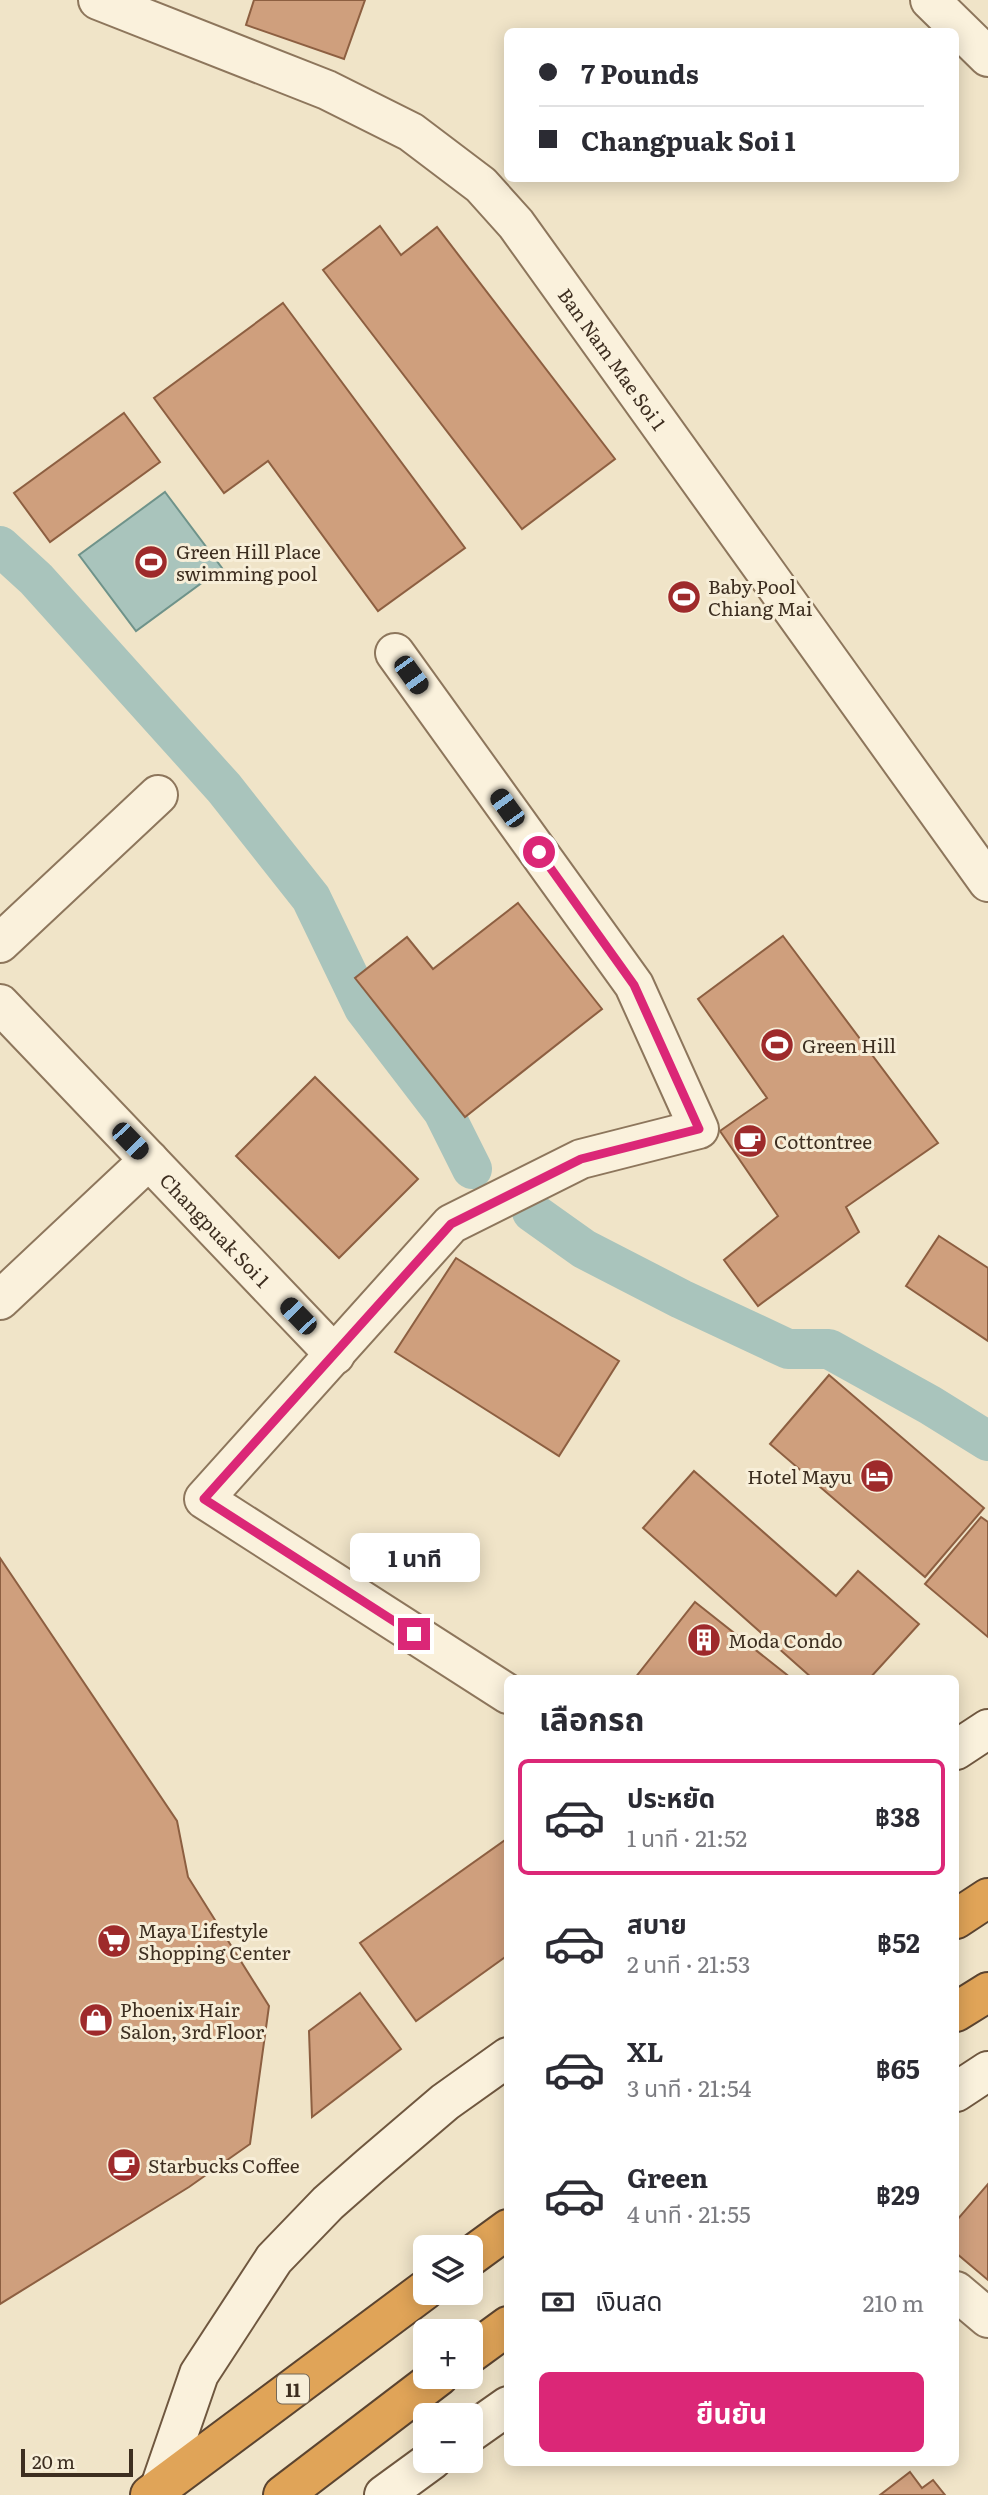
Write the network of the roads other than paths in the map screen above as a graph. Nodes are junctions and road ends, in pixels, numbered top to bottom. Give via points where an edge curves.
1 (98, 0) edge
2 (930, 0) edge
3 (958, 28) edge
4 (959, 28) edge
5 (988, 57) edge
6 (396, 653) dead end
7 (158, 795) dead end
8 (988, 882) edge
9 (0, 943) edge
10 (0, 1004) edge
11 (149, 1160) junction
12 (0, 1300) edge
13 (335, 1355) junction
14 (504, 1691) edge
15 (988, 1729) edge
16 (959, 1748) edge
17 (988, 1898) edge
18 (959, 1917) edge
19 (988, 1992) edge
20 (959, 2010) edge
21 (988, 2014) edge
22 (959, 2018) edge
23 (504, 2060) edge
24 (988, 2071) edge
25 (959, 2090) edge
26 (504, 2232) edge
27 (483, 2247) edge
28 (959, 2294) edge
29 (413, 2299) edge
30 (988, 2318) edge
31 (504, 2329) edge
32 (483, 2344) edge
33 (422, 2389) edge
34 (504, 2409) edge
35 (483, 2424) edge
36 (414, 2473) edge
37 (155, 2491) edge
38 (283, 2495) edge
39 (384, 2495) edge

1 - 8 street, Ban Nam Mae Soi 1 via 327,90 411,132 481,184 524,236
2 - 3 street
4 - 5 street
6 - 13 street via 634,985 699,1129 581,1159 451,1224
7 - 9 street
10 - 11 street, Changpuak Soi 1
11 - 12 street
11 - 13 street, Changpuak Soi 1
13 - 14 street via 204,1499
15 - 16 street
17 - 18 highway
19 - 20 highway
21 - 22 highway
23 - 37 street via 444,2102 370,2166 274,2259 200,2374
24 - 25 street
26 - 27 highway
28 - 30 street
29 - 37 highway, 11
31 - 32 highway
33 - 38 highway
34 - 35 street
36 - 39 street

